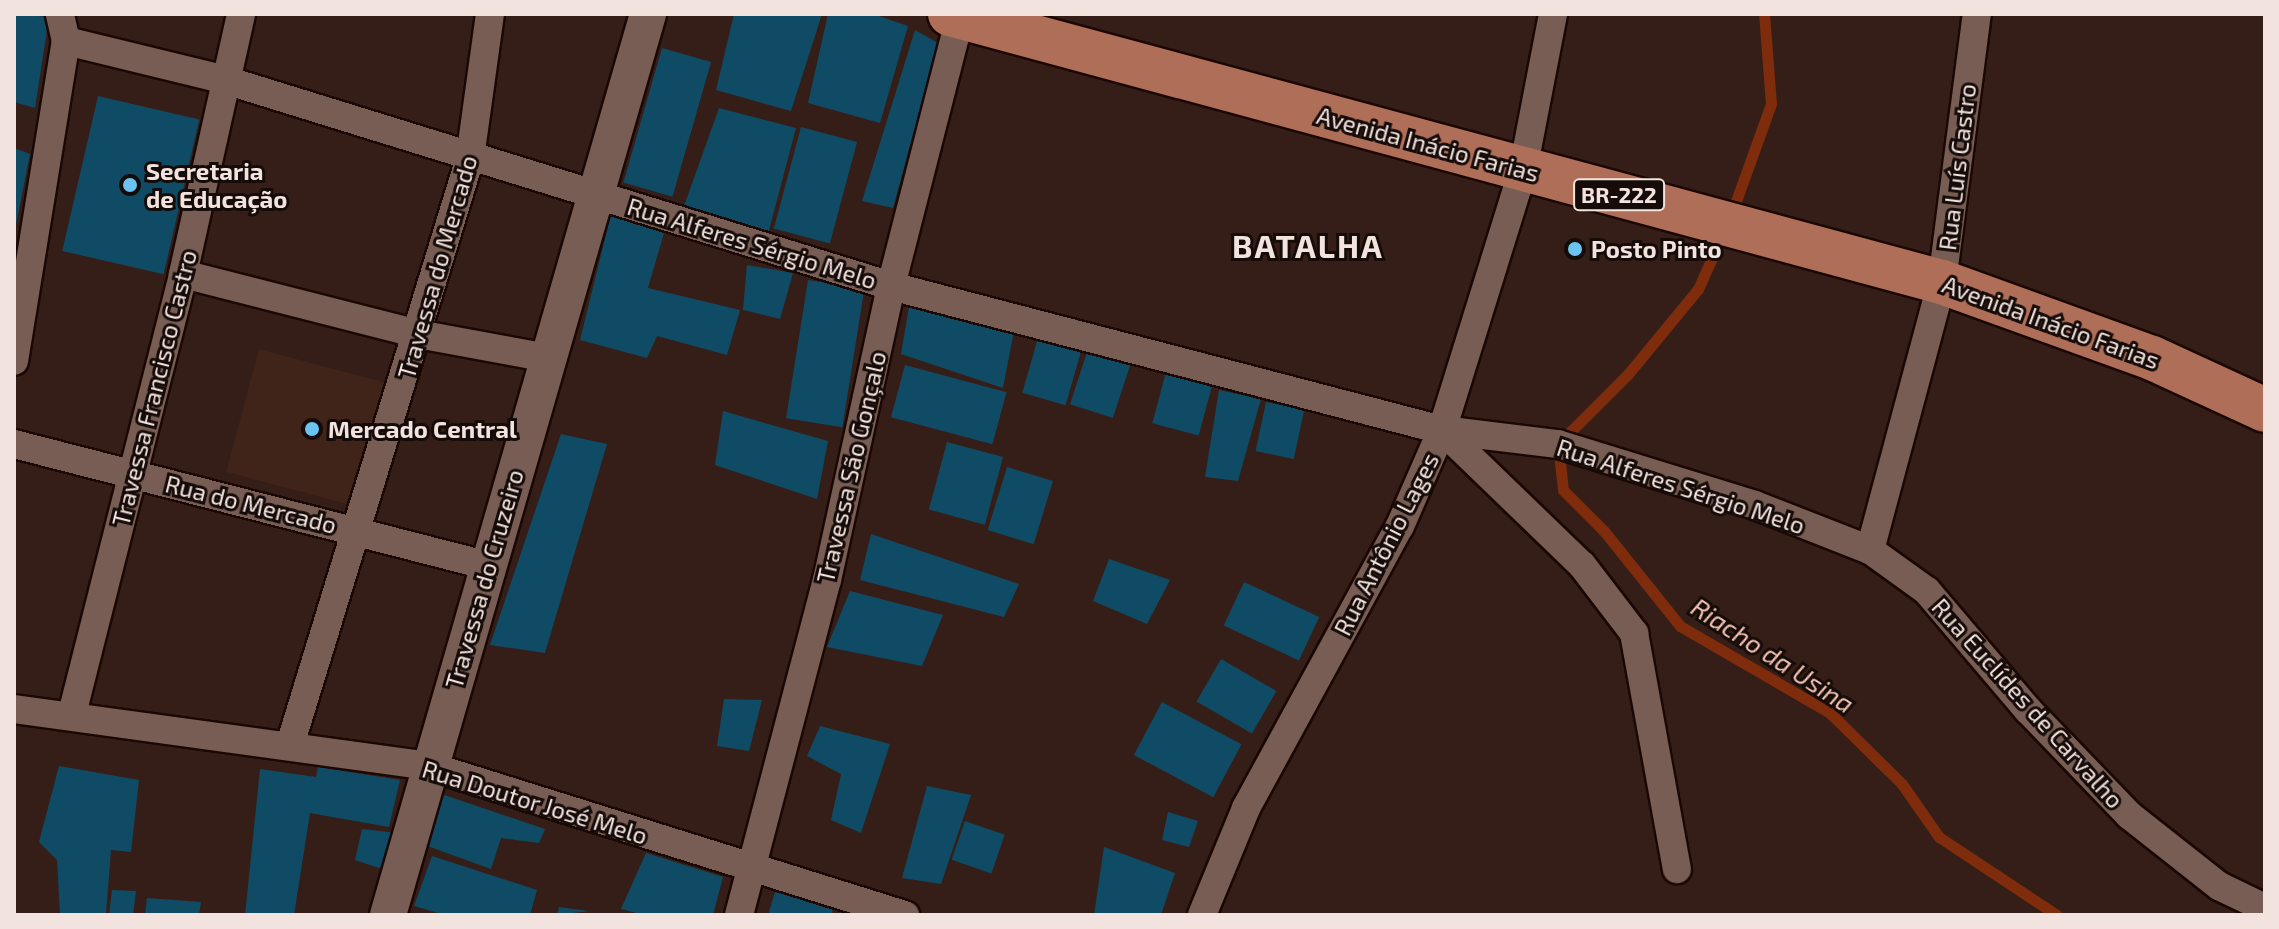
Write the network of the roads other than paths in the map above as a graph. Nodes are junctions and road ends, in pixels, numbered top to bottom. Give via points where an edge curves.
1 (241, 14) edge
2 (490, 14) edge
3 (648, 14) edge
4 (1553, 14) edge
5 (1977, 14) edge
6 (957, 15) edge
7 (63, 28) edge
8 (222, 79) junction
9 (470, 158) junction
10 (1523, 170) junction
11 (597, 197) junction
12 (183, 274) junction
13 (1942, 282) junction
14 (891, 286) junction
15 (418, 334) junction
16 (548, 358) junction
17 (14, 361) edge
18 (2265, 410) edge
19 (1442, 430) junction
20 (14, 444) edge
21 (133, 474) junction
22 (357, 531) junction
23 (1870, 550) junction
24 (488, 566) junction
25 (14, 709) edge
26 (72, 714) junction
27 (290, 745) junction
28 (429, 766) junction
29 (750, 869) junction
30 (1677, 869) dead end
31 (2265, 908) edge
32 (388, 915) edge
33 (739, 915) edge
34 (905, 915) edge
35 (1202, 915) edge

1 - 8 street, Travessa Francisco Castro
2 - 9 street, Travessa do Mercado
3 - 11 street, Travessa do Cruzeiro
4 - 10 street, Rua Antônio Lages
5 - 13 street, Rua Luís Castro
6 - 10 main road, Avenida Inácio Farias / BR-222
6 - 14 street, Travessa São Gonçalo
7 - 8 street, Rua Alferes Sérgio Melo
7 - 17 street
8 - 9 street, Rua Alferes Sérgio Melo
8 - 12 street, Travessa Francisco Castro
9 - 11 street, Rua Alferes Sérgio Melo
9 - 15 street, Travessa do Mercado
10 - 13 main road, Avenida Inácio Farias / BR-222
10 - 19 street, Rua Antônio Lages
11 - 14 street, Rua Alferes Sérgio Melo
11 - 16 street, Travessa do Cruzeiro
12 - 15 street
12 - 21 street, Travessa Francisco Castro
13 - 18 main road, Avenida Inácio Farias / BR-222 via 2152,358
13 - 23 street, Rua Luís Castro
14 - 19 street, Rua Alferes Sérgio Melo
14 - 29 street, Travessa São Gonçalo via 827,580
15 - 16 street
15 - 22 street, Travessa do Mercado
16 - 24 street, Travessa do Cruzeiro
19 - 23 street, Rua Alferes Sérgio Melo via 1558,444 1755,505
19 - 30 street, Rua Alferes Sérgio Melo via 1582,565 1634,633
19 - 35 street, Rua Antônio Lages via 1400,526 1246,808
20 - 21 street, Rua do Mercado
21 - 22 street, Rua do Mercado
21 - 26 street, Travessa Francisco Castro
22 - 24 street, Rua do Mercado
22 - 27 street, Travessa do Mercado
23 - 31 street, Rua Euclídes de Carvalho via 1927,591 2028,710 2129,815 2219,886
24 - 28 street, Travessa do Cruzeiro
25 - 26 street, Rua Doutor José Melo
26 - 27 street, Rua Doutor José Melo
27 - 28 street, Rua Doutor José Melo
28 - 29 street, Rua Doutor José Melo
28 - 32 street, Travessa do Cruzeiro
29 - 33 street, Travessa São Gonçalo
29 - 34 street, Rua Doutor José Melo

